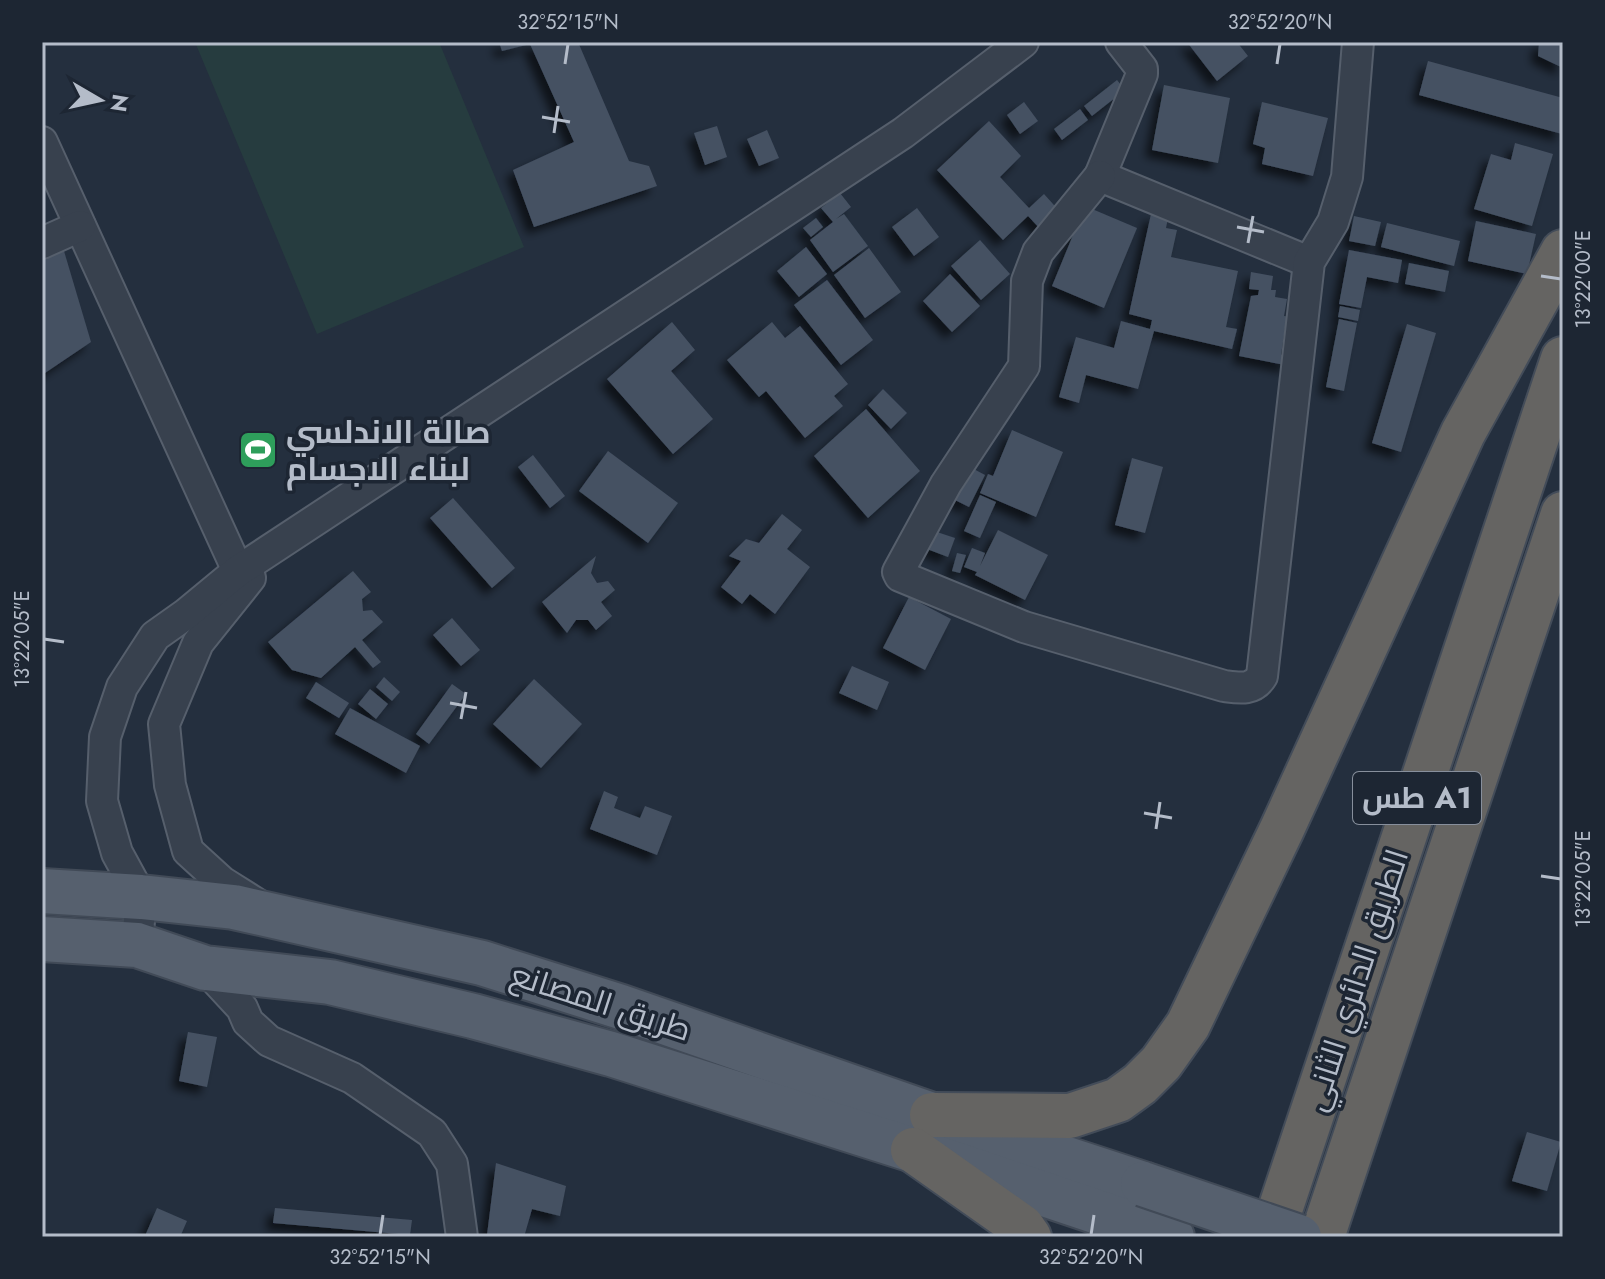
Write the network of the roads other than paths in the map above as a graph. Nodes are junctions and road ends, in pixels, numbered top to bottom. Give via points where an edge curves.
1 (1023, 42) edge
2 (1121, 42) edge
3 (1358, 42) edge
4 (42, 142) edge
5 (1100, 176) junction
6 (80, 226) junction
7 (42, 243) edge
8 (1563, 252) edge
9 (1309, 262) junction
10 (1563, 359) edge
11 (1559, 530) edge
12 (277, 545) junction
13 (238, 571) junction
14 (42, 891) edge
15 (141, 897) junction
16 (279, 917) junction
17 (42, 939) edge
18 (137, 945) junction
19 (205, 968) junction
20 (922, 1132) junction
21 (1136, 1203) junction
22 (462, 1237) edge
23 (1029, 1237) edge
24 (1172, 1237) edge
25 (1271, 1237) edge
26 (1299, 1237) edge
27 (1322, 1237) edge

1 - 12 street via 903,133
2 - 5 street via 1142,74
3 - 9 street via 1347,177 1333,222
4 - 6 street
5 - 9 street
5 - 9 street via 1038,252 1027,281 1024,366 946,484 898,570 900,576 1024,627 1209,682 1249,688 1259,682
6 - 7 street
6 - 13 street
8 - 20 highway via 1463,433 1282,829 1188,1025 1161,1063 1118,1100 1070,1116
10 - 25 highway, الطريق الدائري الثاني / طس A1
11 - 27 highway, الطريق الدائري الثاني / طس A1
12 - 13 street
12 - 16 street via 198,643 164,724 170,785 188,851 222,882
13 - 15 street via 155,636 122,687 105,737 102,801 117,853
14 - 15 main road, طريق المصانع
15 - 16 main road, طريق المصانع
15 - 18 street
16 - 20 main road, طريق المصانع via 482,963 621,1007
17 - 18 main road, طريق المصانع
18 - 19 main road, طريق المصانع
19 - 20 main road, طريق المصانع via 330,982
19 - 22 street via 269,1041 352,1078 432,1133 452,1164
20 - 21 main road, طريق المصانع
20 - 23 highway
21 - 24 main road
21 - 26 main road, bridge

